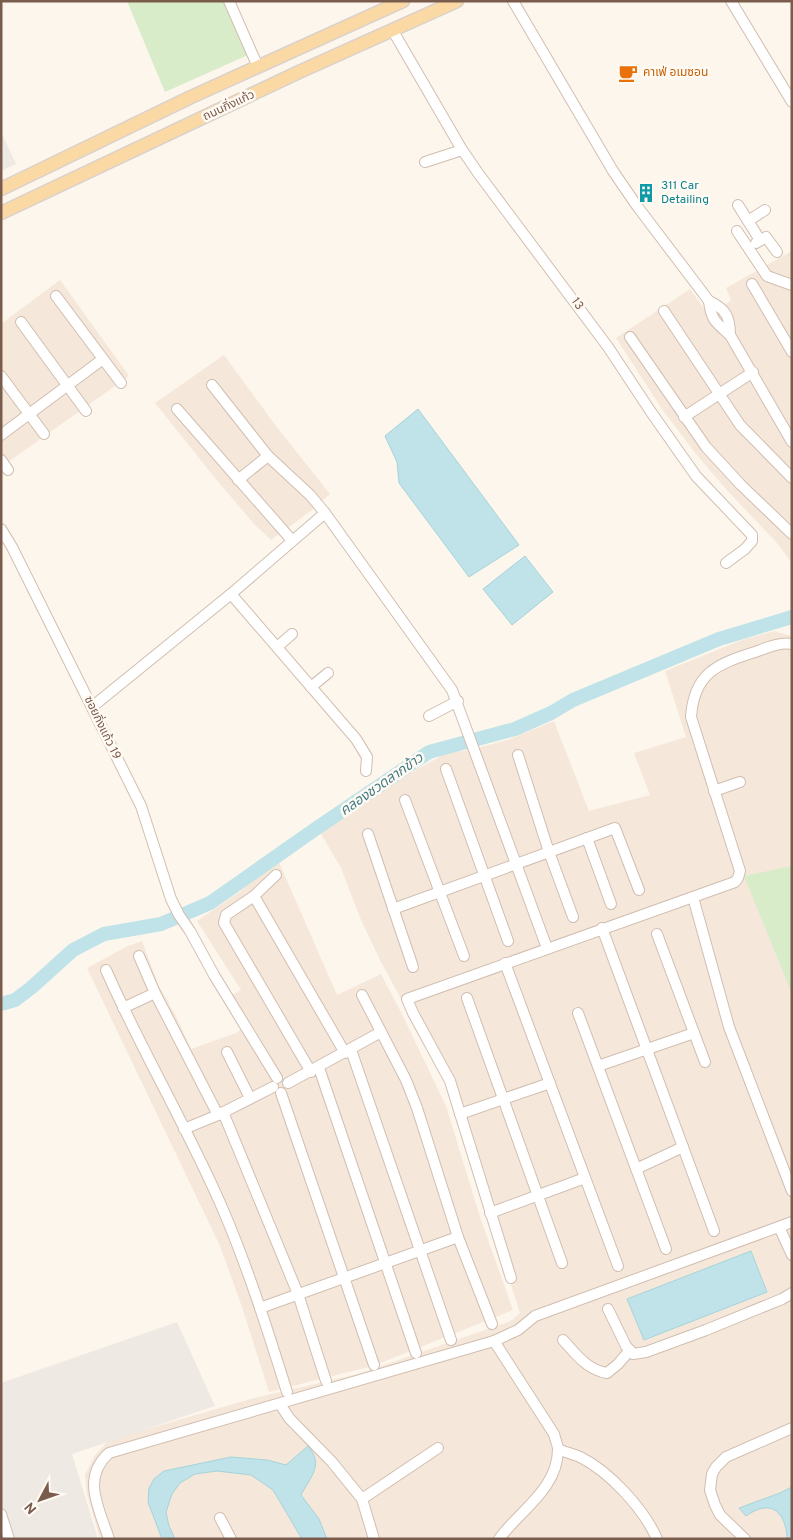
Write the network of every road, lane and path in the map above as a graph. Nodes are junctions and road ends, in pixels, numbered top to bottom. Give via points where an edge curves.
1 (229, 1) edge
2 (403, 1) edge
3 (457, 1) edge
4 (513, 1) edge
5 (730, 1) edge
6 (393, 31) junction
7 (258, 67) junction
8 (792, 102) edge
9 (462, 150) junction
10 (426, 162) dead end
11 (1, 189) edge
12 (738, 205) dead end
13 (765, 210) dead end
14 (1, 213) edge
15 (748, 221) junction
16 (737, 231) dead end
17 (760, 240) junction
18 (748, 248) junction
19 (777, 252) dead end
20 (752, 284) dead end
21 (792, 286) edge
22 (56, 296) dead end
23 (664, 311) dead end
24 (21, 322) dead end
25 (630, 336) dead end
26 (791, 350) edge
27 (103, 359) junction
28 (753, 372) junction
29 (1, 376) edge
30 (121, 383) dead end
31 (68, 385) junction
32 (212, 385) dead end
33 (718, 394) junction
34 (178, 410) dead end
35 (86, 411) dead end
36 (30, 414) junction
37 (684, 417) junction
38 (44, 434) dead end
39 (1, 435) edge
40 (792, 442) edge
41 (268, 456) junction
42 (1, 460) edge
43 (8, 470) dead end
44 (792, 478) edge
45 (238, 480) junction
46 (326, 513) junction
47 (1, 529) edge
48 (792, 534) edge
49 (289, 537) dead end
50 (726, 563) dead end
51 (231, 594) junction
52 (292, 634) dead end
53 (792, 644) edge
54 (277, 647) junction
55 (328, 673) dead end
56 (312, 687) junction
57 (458, 701) junction
58 (92, 707) junction
59 (429, 716) dead end
60 (518, 755) dead end
61 (446, 768) dead end
62 (366, 771) dead end
63 (740, 782) dead end
64 (714, 791) junction
65 (405, 800) dead end
66 (368, 834) dead end
67 (588, 838) junction
68 (549, 852) junction
69 (516, 864) junction
70 (276, 875) dead end
71 (484, 876) junction
72 (639, 890) dead end
73 (440, 892) junction
74 (254, 896) junction
75 (693, 897) junction
76 (611, 904) dead end
77 (393, 909) junction
78 (573, 918) dead end
79 (602, 928) junction
80 (657, 934) dead end
81 (508, 941) dead end
82 (547, 948) junction
83 (139, 956) dead end
84 (464, 956) dead end
85 (505, 963) junction
86 (413, 967) dead end
87 (106, 970) dead end
88 (155, 993) junction
89 (362, 995) dead end
90 (468, 998) dead end
91 (122, 1008) junction
92 (578, 1013) dead end
93 (381, 1032) junction
94 (694, 1033) junction
95 (646, 1049) junction
96 (348, 1051) junction
97 (227, 1052) dead end
98 (705, 1062) dead end
99 (598, 1066) junction
100 (315, 1070) junction
101 (550, 1083) junction
102 (277, 1086) junction
103 (250, 1098) junction
104 (504, 1099) junction
105 (220, 1113) junction
106 (460, 1114) junction
107 (184, 1129) junction
108 (683, 1147) junction
109 (636, 1169) junction
110 (585, 1178) junction
111 (792, 1191) edge
112 (538, 1195) junction
113 (490, 1213) junction
114 (792, 1222) edge
115 (779, 1226) junction
116 (714, 1231) dead end
117 (458, 1237) junction
118 (666, 1248) dead end
119 (421, 1250) junction
120 (792, 1255) edge
121 (384, 1262) junction
122 (562, 1262) dead end
123 (618, 1266) dead end
124 (344, 1277) junction
125 (511, 1278) dead end
126 (792, 1293) edge
127 (298, 1294) junction
128 (260, 1308) junction
129 (608, 1309) dead end
130 (492, 1324) dead end
131 (451, 1340) dead end
132 (563, 1340) dead end
133 (494, 1341) junction
134 (630, 1350) junction
135 (416, 1353) dead end
136 (374, 1365) dead end
137 (326, 1380) dead end
138 (287, 1392) dead end
139 (280, 1404) junction
140 (792, 1428) edge
141 (438, 1448) dead end
142 (558, 1449) junction
143 (362, 1499) junction
144 (1, 1514) edge
145 (220, 1518) dead end
146 (9, 1539) edge
147 (109, 1539) edge
148 (231, 1539) edge
149 (374, 1539) edge
150 (499, 1539) edge
151 (657, 1539) edge
152 (745, 1539) edge

1 - 7 street
2 - 7 main road, ถนนกิ่งแก้ว
3 - 6 main road, ถนนกิ่งแก้ว
4 - 28 street via 613,171 709,301 710,314 730,335
5 - 8 street
6 - 9 street, 13
6 - 14 main road, ถนนกิ่งแก้ว
7 - 11 main road, ถนนกิ่งแก้ว
9 - 10 street
9 - 50 street, 13 via 608,346 696,476 752,535 746,549
12 - 15 street
13 - 15 street
15 - 17 street
16 - 18 street
17 - 18 street
17 - 19 street via 766,236
18 - 21 street via 767,276
20 - 26 street
22 - 27 street
23 - 33 street
24 - 31 street
25 - 37 street
27 - 30 street
27 - 31 street
28 - 33 street
28 - 40 street
29 - 36 street
31 - 35 street
31 - 36 street
32 - 41 street
33 - 37 street
33 - 44 street via 740,425
34 - 45 street
36 - 38 street
36 - 39 street
37 - 48 street via 717,460
41 - 45 street
41 - 46 street
42 - 43 street
45 - 49 street
46 - 51 street
46 - 57 street
47 - 58 street, ซอยกิ่งแก้ว 19
51 - 54 street
51 - 58 street
52 - 54 street
53 - 64 street via 772,646 724,662 699,684 690,717
54 - 56 street
55 - 56 street
56 - 62 street via 356,739 367,758
57 - 59 street
57 - 69 street
58 - 102 street, ซอยกิ่งแก้ว 19 via 141,806 171,899
60 - 68 street
61 - 71 street
63 - 64 street
64 - 75 street via 740,871 735,882
65 - 73 street
66 - 77 street
67 - 68 street
67 - 72 street via 615,828
67 - 76 street
68 - 69 street
68 - 78 street
69 - 71 street
69 - 82 street
70 - 74 street
71 - 73 street
71 - 81 street
73 - 77 street
73 - 84 street
74 - 96 street
74 - 100 street via 226,915 224,923
75 - 79 street
75 - 111 street via 729,1027
77 - 86 street
79 - 82 street
79 - 95 street
80 - 94 street
82 - 85 street
83 - 88 street
85 - 101 street
85 - 106 street via 407,999 450,1081
87 - 91 street
88 - 91 street
88 - 105 street
89 - 93 street
90 - 104 street
91 - 107 street
92 - 99 street
93 - 96 street
93 - 117 street via 417,1108
94 - 95 street
94 - 98 street
95 - 99 street
95 - 108 street
96 - 100 street
96 - 119 street
97 - 103 street
99 - 109 street
100 - 102 street via 288,1083 285,1079
100 - 121 street
101 - 104 street
101 - 110 street
102 - 103 street
102 - 124 street, ซอยกิ่งแก้ว 19
103 - 105 street
104 - 106 street
104 - 112 street
105 - 107 street
105 - 127 street
106 - 113 street
107 - 128 street via 224,1212
108 - 109 street
108 - 116 street
109 - 118 street
110 - 112 street
110 - 123 street
112 - 113 street
112 - 122 street
113 - 125 street
114 - 115 street
115 - 120 street
115 - 133 street via 534,1316 518,1330
117 - 119 street
117 - 130 street
119 - 121 street
119 - 131 street
121 - 124 street
121 - 135 street
124 - 127 street
124 - 136 street, ซอยกิ่งแก้ว 19
126 - 134 street via 646,1352 633,1354
127 - 128 street
127 - 137 street
128 - 138 street
129 - 134 street
132 - 134 street via 597,1372 607,1373
133 - 139 street
133 - 142 street via 554,1434
139 - 143 street
139 - 147 street via 109,1453 96,1468 93,1485
140 - 152 street via 726,1457 712,1474 710,1490 717,1510
141 - 143 street
142 - 150 street via 553,1475
142 - 151 street via 580,1457 604,1472 642,1512
143 - 149 street
144 - 146 street
145 - 148 street

